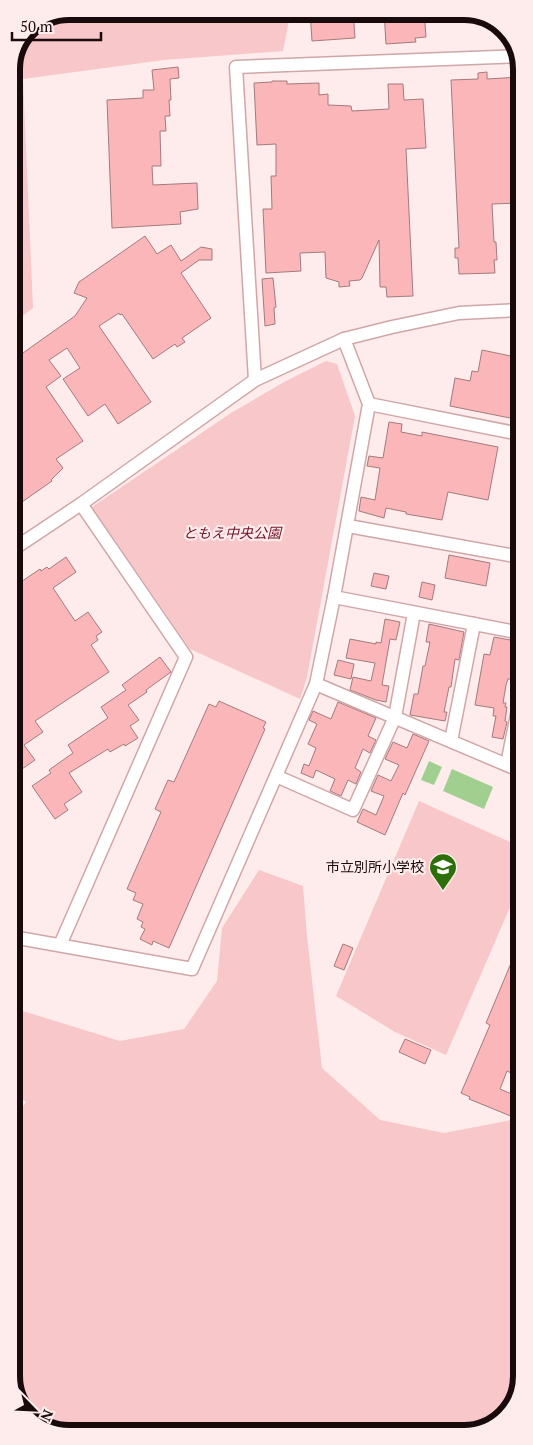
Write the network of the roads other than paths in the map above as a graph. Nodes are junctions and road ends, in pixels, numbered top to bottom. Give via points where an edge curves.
1 (511, 56) edge
2 (513, 310) edge
3 (344, 339) junction
4 (255, 380) junction
5 (369, 404) junction
6 (513, 433) edge
7 (81, 504) junction
8 (348, 526) junction
9 (20, 545) edge
10 (513, 557) edge
11 (334, 597) junction
12 (414, 612) junction
13 (474, 624) junction
14 (513, 631) edge
15 (316, 684) junction
16 (395, 717) junction
17 (513, 734) edge
18 (451, 741) junction
19 (507, 764) junction
20 (513, 767) edge
21 (276, 776) junction
22 (20, 938) edge
23 (60, 945) junction

1 - 4 street via 236,67
2 - 3 street via 459,313
3 - 4 street
3 - 5 street
4 - 7 street
5 - 6 street
5 - 8 street
7 - 9 street
7 - 23 street via 186,657
8 - 10 street
8 - 11 street
11 - 12 street
11 - 15 street
12 - 13 street
12 - 16 street
13 - 14 street
13 - 18 street
15 - 16 street
15 - 21 street
16 - 18 street
16 - 21 street via 353,810
17 - 19 street
18 - 19 street
19 - 20 street
21 - 23 street via 192,968
22 - 23 street

